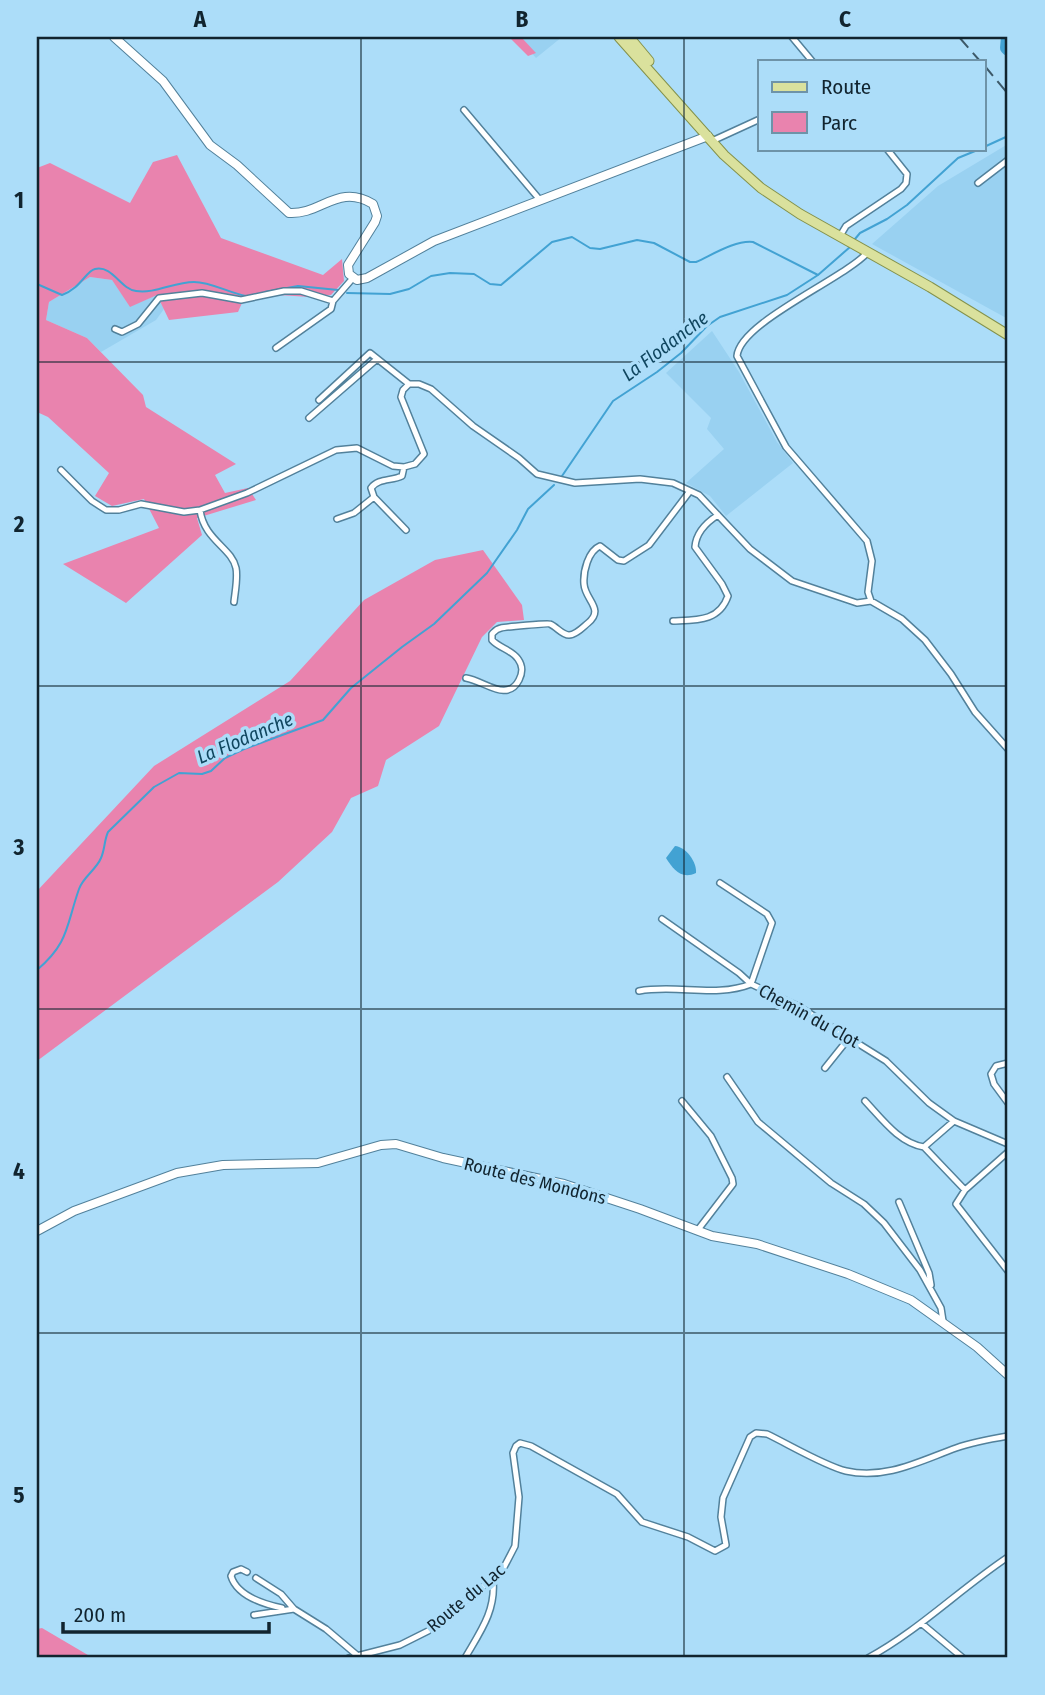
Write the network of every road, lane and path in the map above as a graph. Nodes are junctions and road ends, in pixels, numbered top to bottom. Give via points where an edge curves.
1 (114, 37) edge
2 (619, 37) edge
3 (629, 37) edge
4 (792, 37) edge
5 (811, 60) edge
6 (464, 110) dead end
7 (758, 120) edge
8 (709, 137) junction
9 (888, 150) edge
10 (1008, 160) edge
11 (978, 183) dead end
12 (540, 200) junction
13 (844, 238) junction
14 (868, 252) junction
15 (353, 278) junction
16 (333, 301) junction
17 (958, 304) junction
18 (1008, 328) edge
19 (115, 329) dead end
20 (1008, 335) edge
21 (276, 348) dead end
22 (377, 359) junction
23 (409, 384) junction
24 (319, 400) dead end
25 (309, 418) dead end
26 (404, 467) junction
27 (61, 470) dead end
28 (690, 491) junction
29 (374, 497) junction
30 (200, 510) junction
31 (718, 515) junction
32 (338, 519) dead end
33 (406, 530) dead end
34 (871, 601) junction
35 (234, 602) dead end
36 (673, 621) dead end
37 (466, 678) dead end
38 (1008, 749) edge
39 (720, 883) dead end
40 (662, 919) dead end
41 (751, 984) junction
42 (639, 991) dead end
43 (849, 1038) junction
44 (1008, 1063) edge
45 (825, 1068) dead end
46 (727, 1077) dead end
47 (682, 1101) dead end
48 (865, 1101) dead end
49 (1008, 1103) edge
50 (954, 1121) junction
51 (1008, 1144) edge
52 (924, 1147) junction
53 (1008, 1152) edge
54 (965, 1190) junction
55 (899, 1202) dead end
56 (37, 1231) edge
57 (697, 1231) junction
58 (1008, 1271) edge
59 (931, 1289) junction
60 (943, 1321) junction
61 (1008, 1375) edge
62 (1008, 1436) edge
63 (1008, 1558) edge
64 (247, 1572) dead end
65 (256, 1578) dead end
66 (494, 1580) junction
67 (285, 1609) junction
68 (294, 1609) junction
69 (254, 1615) dead end
70 (921, 1623) junction
71 (358, 1656) junction
72 (349, 1658) edge
73 (465, 1658) edge
74 (867, 1658) edge
75 (963, 1658) edge

1 - 15 street via 163,81 210,145 289,213 340,197 362,198 373,204 377,216 348,265
2 - 8 main road
3 - 8 main road
4 - 5 street
6 - 12 street
7 - 8 street
8 - 12 street
8 - 13 main road via 761,188
9 - 13 street via 907,174 906,183 846,226
10 - 11 street
12 - 15 street via 416,249 367,278
13 - 14 main road
14 - 17 main road
14 - 34 street via 767,320 739,345 737,356 786,447 867,541 872,561
15 - 16 street
16 - 19 street via 301,291 240,300 202,293 170,296 159,298 138,324 122,332
16 - 21 street via 331,309
17 - 18 main road
17 - 20 main road
22 - 23 street
22 - 24 street via 370,354
22 - 25 street
23 - 26 street via 401,397 424,454
23 - 28 street via 431,389 537,474 575,483 659,480
26 - 29 street via 402,476 374,483
26 - 30 street via 357,448 336,450 268,484
27 - 30 street via 106,510 141,504 184,512
28 - 31 street
28 - 37 street via 649,545 625,561 600,546 592,551 583,583 595,614 576,633 564,634 545,623 502,628 492,634 495,644 520,662 521,677 513,688 499,690
29 - 32 street
29 - 33 street
30 - 35 street via 206,530 236,568
31 - 34 street via 750,549 792,581 858,603
31 - 36 street via 704,527 695,547 722,584 728,596 725,605 710,618
34 - 38 street via 902,618 925,639 975,712
39 - 41 street via 767,914 772,923
40 - 41 street
41 - 42 street, Chemin du Clot via 731,990
41 - 43 street, Chemin du Clot
43 - 45 street
43 - 50 street, Chemin du Clot via 886,1061
44 - 49 street via 991,1073
46 - 59 street via 758,1122 884,1223
47 - 57 street via 710,1136 733,1184
48 - 52 street via 901,1138
50 - 51 street, Chemin du Clot
50 - 52 street
52 - 54 street
53 - 54 street
54 - 58 street via 956,1204
55 - 59 street via 929,1273
56 - 57 street, Route des Mondons via 74,1211 177,1173 223,1165 318,1163 396,1144 564,1185
57 - 60 street, Route des Mondons via 757,1244 848,1274 911,1300
59 - 60 street
60 - 61 street, Route des Mondons
62 - 66 street, Route du Lac via 958,1447 898,1470 861,1472 845,1471 767,1434 755,1433 726,1488 721,1517 726,1545 715,1551 642,1522 617,1493 520,1443 513,1453 519,1497 515,1546
63 - 70 street
64 - 67 street via 233,1572 236,1586 257,1601
65 - 68 street
66 - 71 street, Route du Lac via 428,1631 400,1645
66 - 73 street via 495,1596 486,1622
67 - 68 street
67 - 69 street
68 - 71 street
70 - 74 street
70 - 75 street
71 - 72 street, Route du Lac

